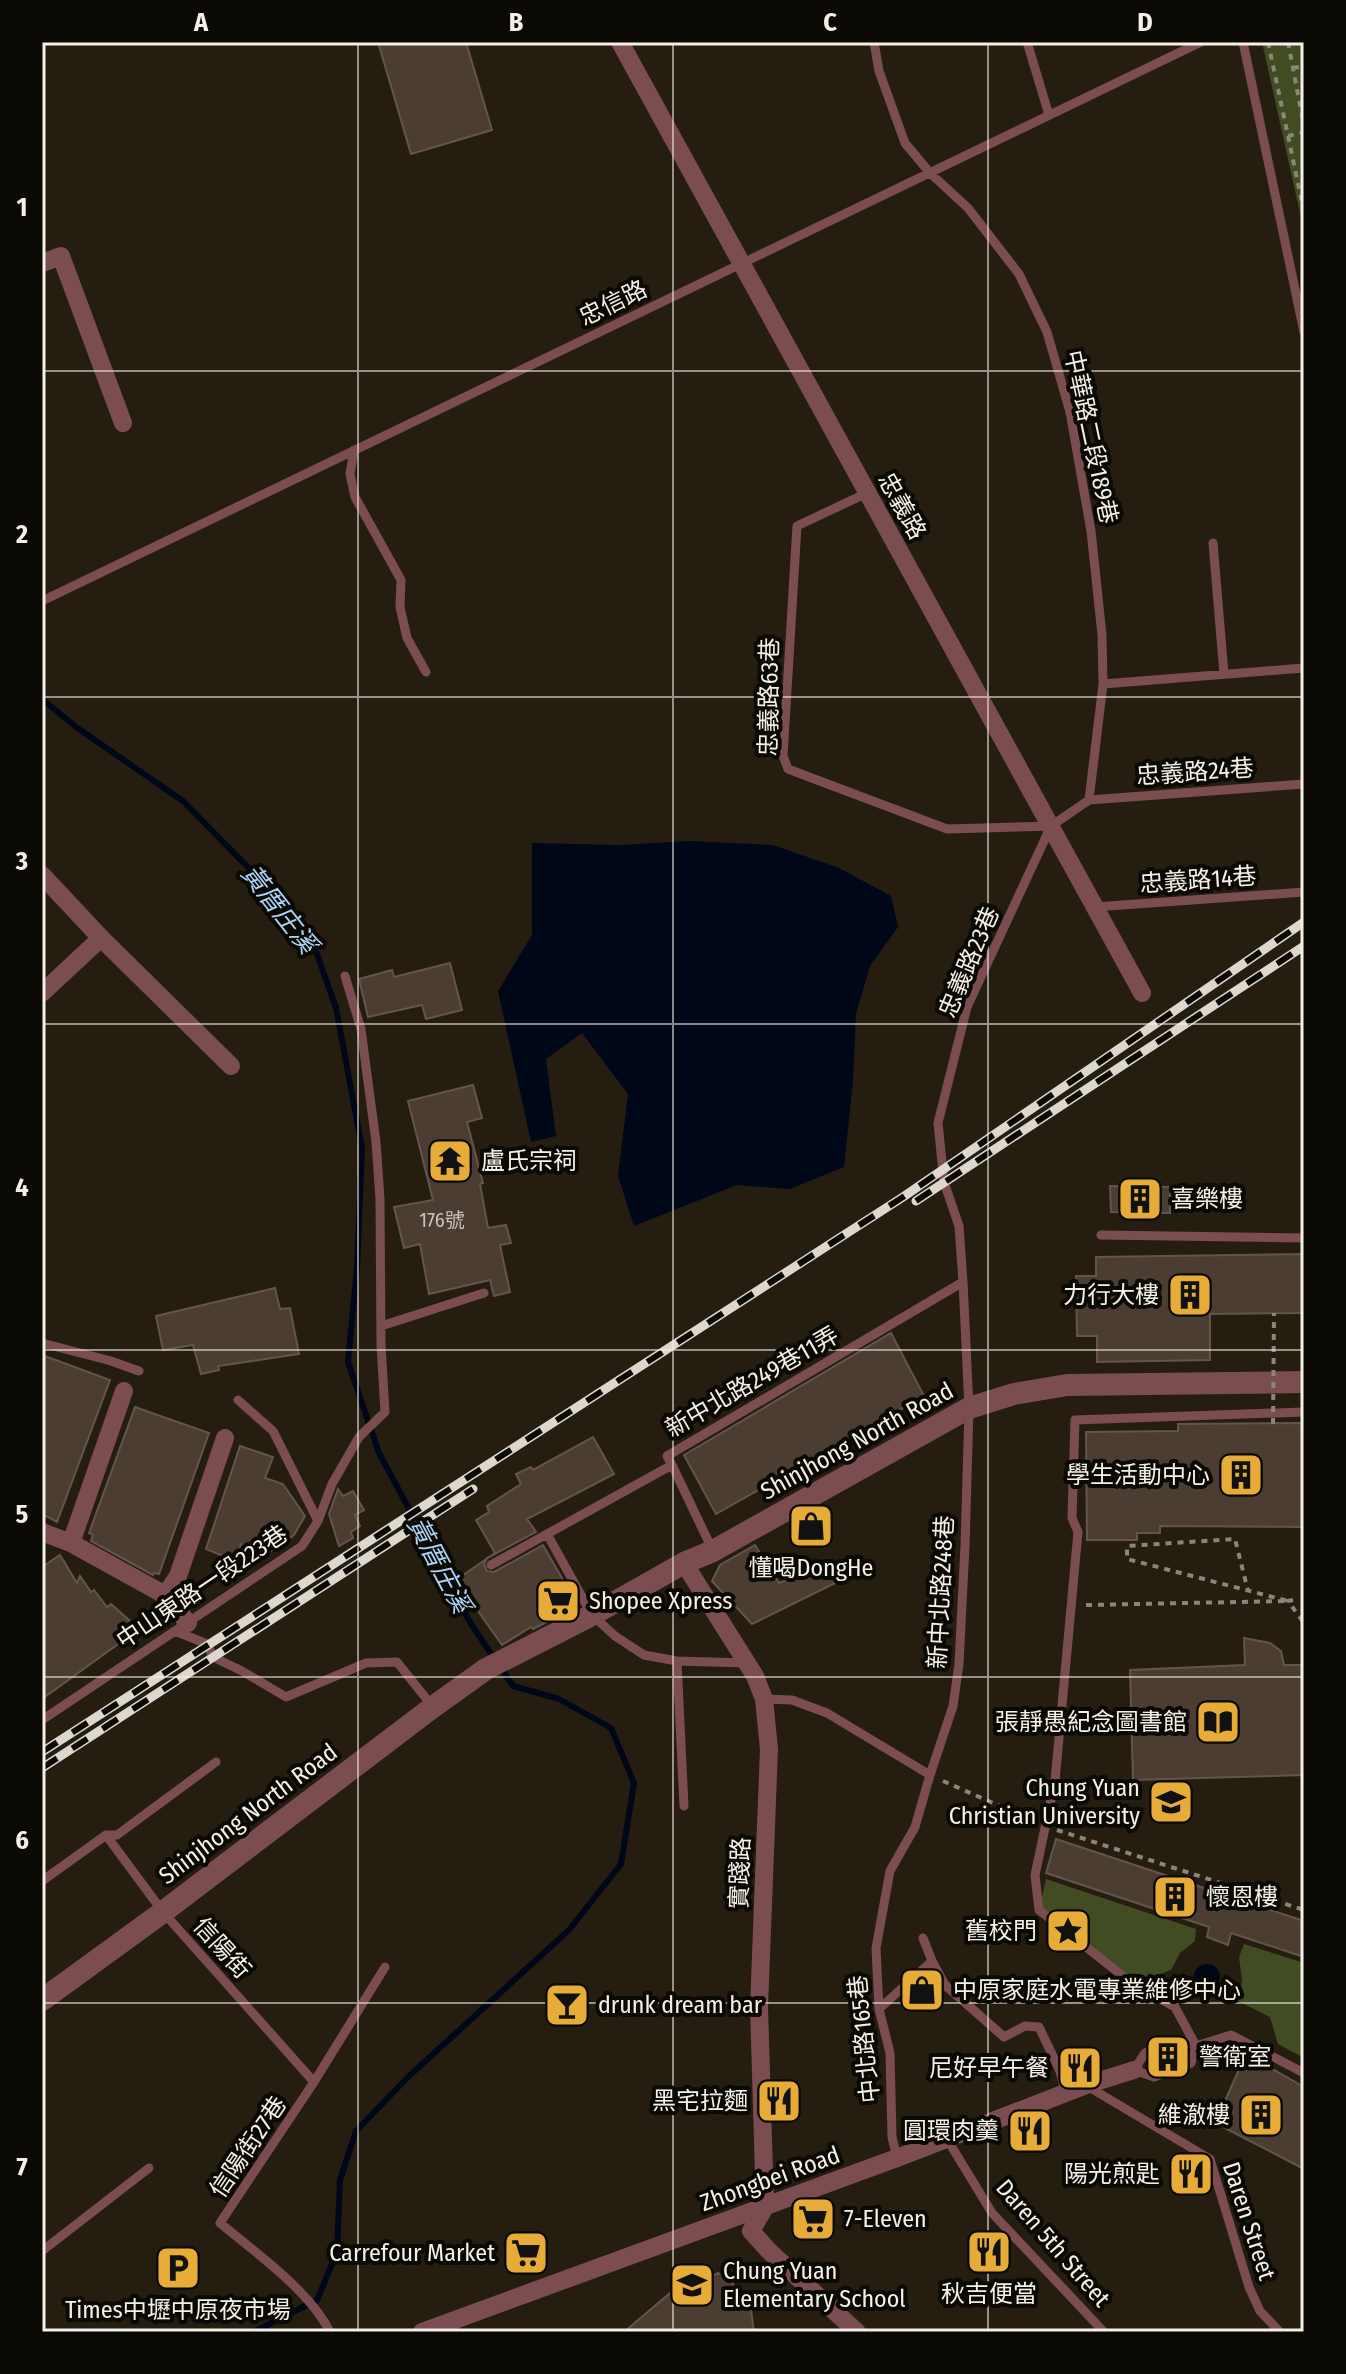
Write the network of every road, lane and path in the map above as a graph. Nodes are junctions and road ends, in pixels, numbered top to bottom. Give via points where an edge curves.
1 (620, 42) edge
2 (874, 42) edge
3 (1027, 42) edge
4 (1201, 42) edge
5 (1243, 42) edge
6 (1268, 42) edge
7 (1288, 42) edge
8 (1304, 66) edge
9 (1293, 68) junction
10 (1049, 115) junction
11 (1304, 129) edge
12 (1288, 136) junction
13 (930, 173) junction
14 (1304, 212) edge
15 (42, 263) edge
16 (740, 263) junction
17 (1304, 332) edge
18 (123, 423) dead end
19 (354, 450) junction
20 (867, 493) junction
21 (1213, 543) dead end
22 (42, 601) edge
23 (1304, 668) edge
24 (426, 672) dead end
25 (1224, 674) junction
26 (1103, 684) junction
27 (1304, 784) edge
28 (1089, 800) junction
29 (1051, 826) junction
30 (42, 875) edge
31 (1304, 892) edge
32 (1095, 907) junction
33 (101, 938) junction
34 (345, 976) dead end
35 (42, 993) edge
36 (1142, 993) dead end
37 (231, 1066) dead end
38 (1101, 1235) dead end
39 (1304, 1238) edge
40 (963, 1282) junction
41 (484, 1293) dead end
42 (1274, 1313) dead end
43 (381, 1326) junction
44 (42, 1343) edge
45 (139, 1371) dead end
46 (1304, 1382) edge
47 (124, 1391) dead end
48 (238, 1400) dead end
49 (969, 1408) junction
50 (1304, 1412) edge
51 (1273, 1424) dead end
52 (225, 1438) dead end
53 (672, 1465) junction
54 (318, 1521) junction
55 (42, 1532) edge
56 (547, 1534) junction
57 (71, 1543) junction
58 (713, 1551) junction
59 (684, 1563) junction
60 (491, 1565) dead end
61 (1248, 1591) junction
62 (165, 1595) junction
63 (1290, 1601) junction
64 (1071, 1606) junction
65 (592, 1615) junction
66 (1304, 1623) edge
67 (181, 1627) junction
68 (677, 1661) junction
69 (747, 1663) junction
70 (764, 1699) junction
71 (433, 1707) junction
72 (42, 1720) edge
73 (216, 1762) dead end
74 (930, 1775) junction
75 (684, 1806) dead end
76 (1044, 1826) junction
77 (106, 1835) junction
78 (42, 1881) edge
79 (1304, 1910) edge
80 (163, 1912) junction
81 (923, 1938) dead end
82 (932, 1961) junction
83 (385, 1967) dead end
84 (42, 2000) edge
85 (879, 2009) junction
86 (1196, 2046) junction
87 (1134, 2070) junction
88 (1304, 2073) edge
89 (314, 2082) junction
90 (1086, 2085) junction
91 (1066, 2094) junction
92 (947, 2139) junction
93 (897, 2158) junction
94 (149, 2168) dead end
95 (765, 2207) junction
96 (42, 2251) edge
97 (328, 2327) edge
98 (845, 2329) edge
99 (422, 2332) edge
100 (1104, 2332) edge
101 (1280, 2332) edge

1 - 16 street, 忠義路
2 - 13 lane, 中華路二段189巷 via 905,143
3 - 10 lane
4 - 10 lane, 忠信路
5 - 17 lane
6 - 12 path
7 - 9 path
8 - 9 path
9 - 11 path
10 - 13 lane, 忠信路
11 - 12 path
12 - 14 path
13 - 16 lane, 忠信路
13 - 26 lane, 中華路二段189巷 via 968,208 1019,274 1047,332 1070,412 1091,531
15 - 18 street via 61,256
16 - 19 lane, 忠信路
16 - 20 street, 忠義路
19 - 22 lane, 忠信路
19 - 24 lane via 350,474 355,497 401,580 407,638
20 - 29 street, 忠義路
20 - 29 lane, 忠義路63巷 via 797,526 783,756 788,769 947,829
21 - 25 lane
23 - 25 lane
25 - 26 lane
26 - 28 lane, 中華路二段189巷
27 - 28 lane, 忠義路24巷
28 - 29 lane
29 - 32 street, 忠義路
29 - 40 lane, 忠義路23巷 via 967,1007 938,1123 944,1182 959,1226
30 - 33 street
31 - 32 lane, 忠義路14巷
32 - 36 street, 忠義路
33 - 35 street
33 - 37 street
34 - 43 lane, 中山東路一段223巷 via 361,1029 376,1142
38 - 39 lane
40 - 49 lane, 新中北路248巷
40 - 53 lane, 新中北路249巷11弄 via 667,1456
41 - 43 lane
42 - 51 path, bridge
43 - 54 lane, 中山東路一段223巷 via 385,1412 359,1437
44 - 45 lane
46 - 49 street, Shinjhong North Road via 1067,1385
47 - 57 street
48 - 54 lane via 273,1431
49 - 58 street, Shinjhong North Road
49 - 74 lane, 新中北路248巷 via 959,1664 953,1706
50 - 64 lane via 1075,1420 1072,1518 1078,1532
52 - 62 street via 178,1576
53 - 56 lane, 新中北路249巷11弄
53 - 58 lane
54 - 67 lane, 中山東路一段223巷 via 302,1546
55 - 57 street
56 - 60 lane, 新中北路249巷11弄
56 - 65 lane
57 - 62 street
58 - 59 street, Shinjhong North Road
59 - 65 street, Shinjhong North Road
59 - 69 street, 實踐路
61 - 61 path via 1127,1559 1127,1546 1235,1539
61 - 63 path
62 - 67 street
63 - 64 path
63 - 66 path
64 - 76 lane via 1055,1781
65 - 68 lane via 644,1655
65 - 71 street, Shinjhong North Road via 486,1669
67 - 71 lane via 207,1644 213,1657 286,1697 366,1663 397,1662
67 - 72 lane, 中山東路一段223巷
68 - 69 lane
68 - 75 lane
69 - 70 street, 實踐路
70 - 74 lane via 792,1700 827,1713
70 - 95 street, 實踐路 via 769,1749 759,2007
71 - 80 street, Shinjhong North Road
73 - 77 lane via 117,1835
74 - 76 path
74 - 85 lane, 中北路165巷 via 915,1827 890,1871 876,1948
76 - 79 path
76 - 86 lane via 1035,1875 1039,1910 1133,1984 1175,2007
77 - 78 lane
77 - 80 lane, 信陽街
80 - 84 street, Shinjhong North Road
80 - 89 lane, 信陽街
81 - 82 lane
82 - 85 lane
82 - 91 lane via 945,1985 1004,2037 1025,2026 1039,2027
83 - 89 lane
85 - 93 lane, 中北路165巷 via 890,2053
86 - 87 lane via 1179,2040 1160,2046 1145,2053
86 - 87 lane via 1191,2063 1154,2077
86 - 88 lane via 1231,2035
87 - 90 street, Zhongbei Road
89 - 97 lane, 信陽街27巷 via 220,2223 293,2284
90 - 91 street, Zhongbei Road
90 - 101 lane, Daren Street via 1210,2159 1249,2287 1260,2311
91 - 92 street, Zhongbei Road
92 - 93 street, Zhongbei Road
92 - 100 lane, Daren 5th Street via 992,2213
93 - 95 street, Zhongbei Road
94 - 96 lane
95 - 98 street, 實踐路 via 751,2231
95 - 99 street, Zhongbei Road

